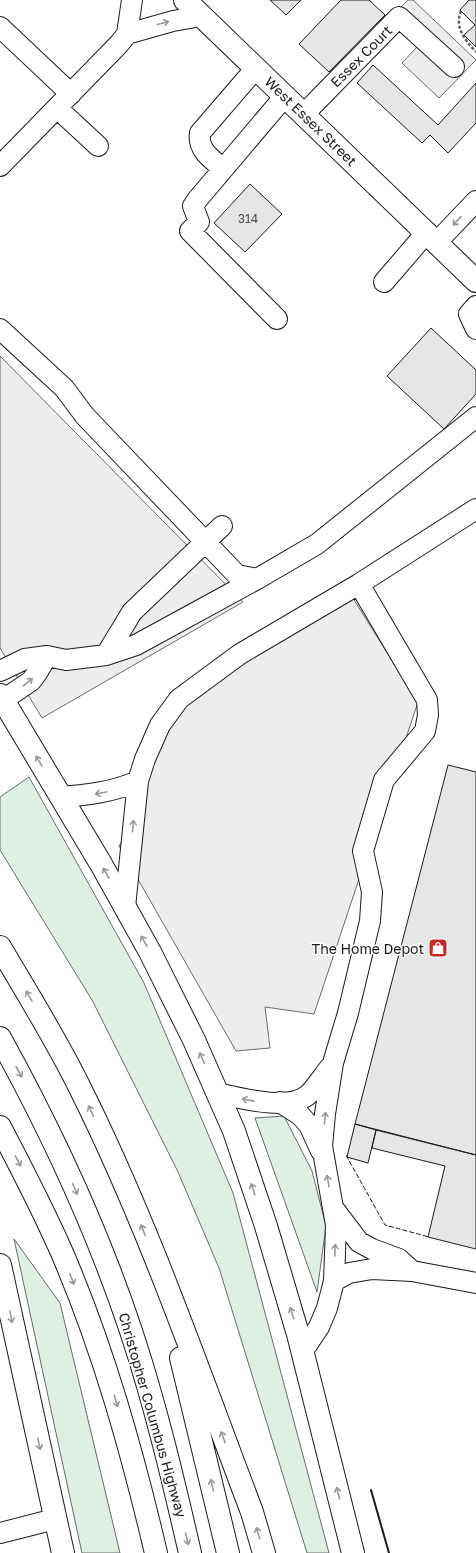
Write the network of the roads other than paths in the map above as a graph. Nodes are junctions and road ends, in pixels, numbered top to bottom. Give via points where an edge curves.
1 (132, 0) edge
2 (185, 0) edge
3 (201, 16) junction
4 (0, 26) edge
5 (126, 34) junction
6 (454, 67) dead end
7 (256, 68) junction
8 (71, 94) junction
9 (285, 96) junction
10 (57, 108) junction
11 (304, 114) junction
12 (98, 146) dead end
13 (0, 166) edge
14 (223, 169) junction
15 (476, 200) edge
16 (432, 237) junction
17 (476, 281) edge
18 (384, 282) dead end
19 (476, 306) edge
20 (277, 319) dead end
21 (0, 329) edge
22 (476, 329) edge
23 (476, 417) edge
24 (476, 508) edge
25 (222, 526) dead end
26 (206, 542) junction
27 (256, 579) junction
28 (359, 584) junction
29 (106, 655) junction
30 (47, 656) junction
31 (0, 671) edge
32 (1, 697) edge
33 (138, 781) junction
34 (60, 797) junction
35 (125, 907) junction
36 (0, 947) edge
37 (0, 1038) edge
38 (333, 1063) junction
39 (217, 1094) junction
40 (280, 1102) junction
41 (0, 1127) edge
42 (323, 1156) junction
43 (333, 1207) junction
44 (0, 1265) edge
45 (158, 1266) junction
46 (412, 1271) junction
47 (334, 1281) junction
48 (476, 1283) edge
49 (303, 1351) junction
50 (56, 1519) junction
51 (0, 1533) edge
52 (63, 1553) edge
53 (156, 1553) edge
54 (190, 1553) edge
55 (228, 1553) edge
56 (264, 1553) edge
57 (353, 1553) edge

1 - 5 street
2 - 3 main road, West Essex Street
5 -> 3 street via 173,20
3 - 7 main road, West Essex Street
4 - 8 street
5 - 8 street
6 - 11 street, Essex Court via 400,17
7 - 9 main road, West Essex Street
7 - 14 street via 200,133 202,149
8 - 10 street
9 - 11 main road, West Essex Street
9 - 14 street
10 - 12 street
10 - 13 street
11 - 16 main road, West Essex Street
14 - 20 street via 193,206 199,222 190,231
15 -> 16 street
16 - 17 main road, West Essex Street
16 - 18 street
19 - 22 street via 469,314
21 - 26 street via 64,388 85,416
23 - 27 street via 316,544
24 - 28 street
25 - 26 street
26 - 27 street via 237,575
26 - 29 street via 132,612
27 - 29 street via 136,645
28 - 33 street via 240,654 179,699 160,725
28 - 38 street via 427,700 428,715 425,731 384,780 365,847 372,892 370,921
29 - 30 street via 66,660
30 - 31 street via 25,659
32 -> 30 street via 31,681
34 -> 32 main road
33 -> 34 street via 123,788 96,794
35 -> 33 street
35 -> 34 main road
39 -> 35 main road via 194,1040
45 -> 36 main road via 80,1088
37 -> 54 main road, Christopher Columbus Highway via 57,1147 131,1331 150,1394
38 - 40 street via 308,1095 293,1101
42 -> 38 street via 325,1114
40 -> 39 street via 268,1104
49 -> 39 main road via 234,1131
40 - 42 street via 300,1115 309,1125
41 -> 53 main road via 35,1194 87,1316 128,1441
43 -> 42 street
43 - 46 street via 359,1242 399,1259
47 -> 43 street via 336,1225
44 -> 50 main road
55 -> 45 main road
56 -> 45 main road via 252,1512
46 - 47 street via 360,1270
46 - 48 street
47 - 49 street via 328,1308
57 -> 49 main road
50 - 51 street
50 - 52 main road

